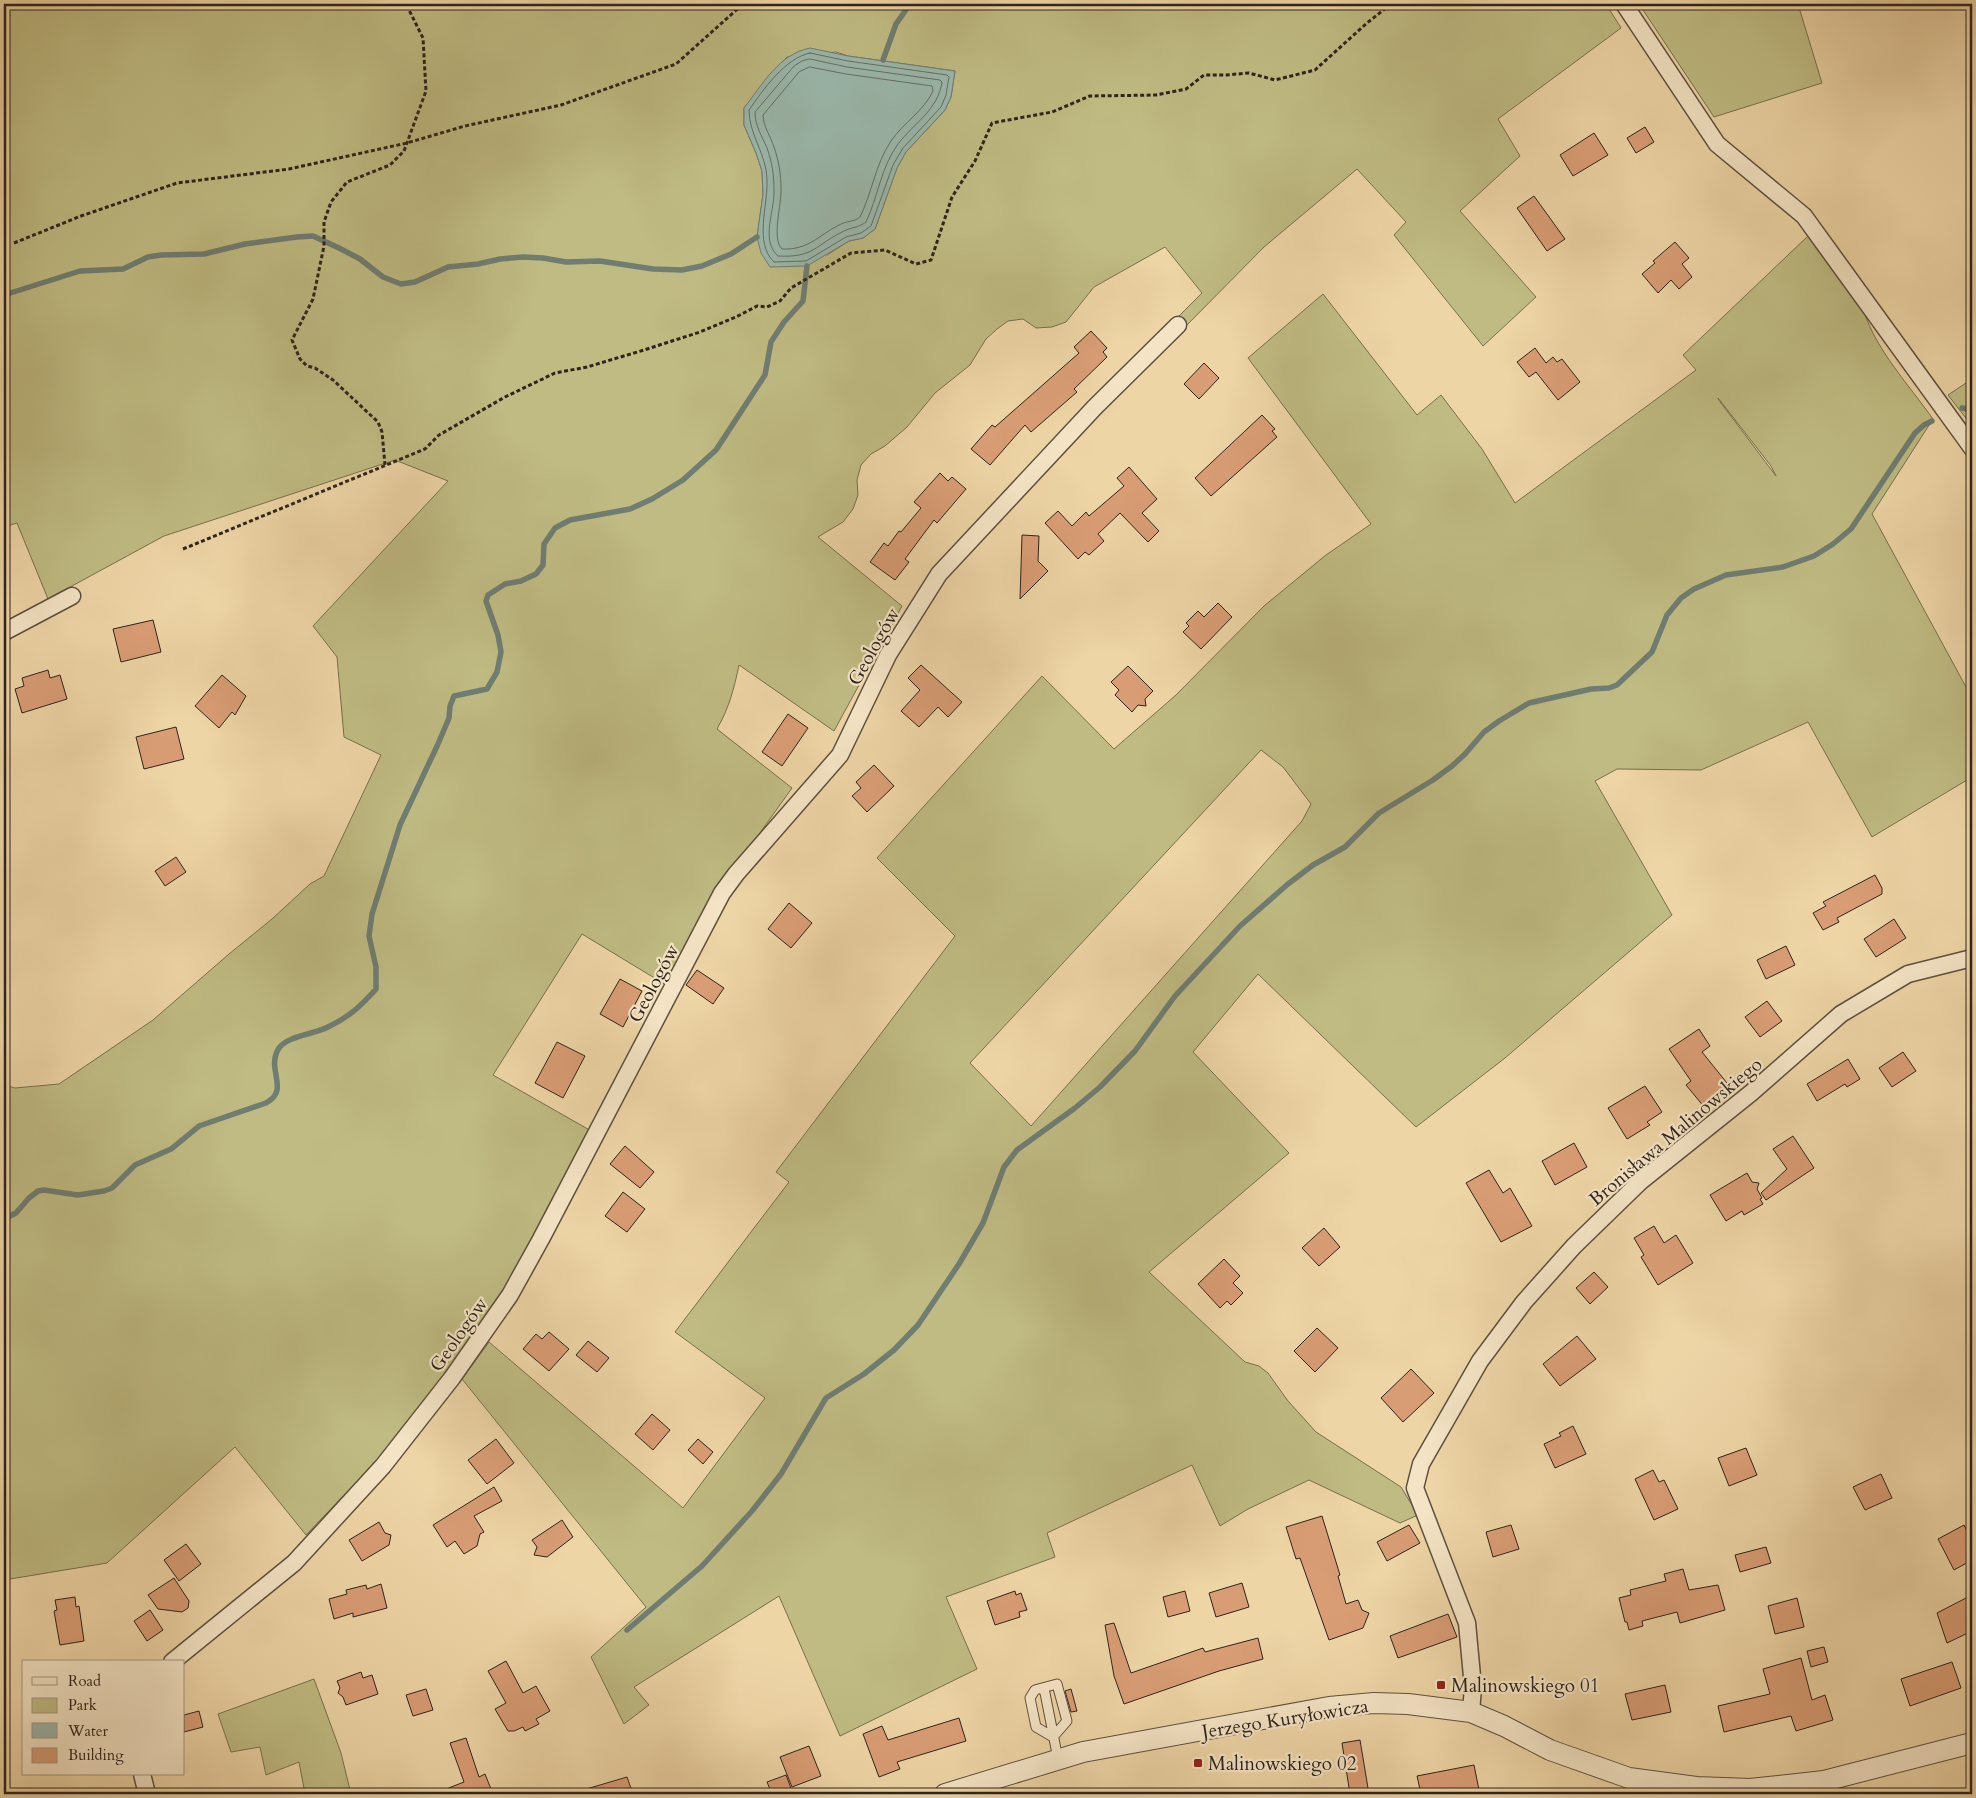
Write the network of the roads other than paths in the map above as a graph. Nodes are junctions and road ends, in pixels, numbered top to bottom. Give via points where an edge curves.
1 (1624, 4) edge
2 (1178, 325) dead end
3 (1972, 448) edge
4 (72, 596) dead end
5 (4, 632) edge
6 (1972, 958) edge
7 (174, 1660) edge
8 (1042, 1688) junction
9 (1471, 1712) junction
10 (1053, 1737) junction
11 (1972, 1743) edge
12 (1058, 1759) junction
13 (142, 1776) edge
14 (147, 1794) edge
15 (945, 1794) edge

1 - 3 street via 1717,144 1804,216
2 - 7 street, Geologów via 1095,406 939,574 888,655 840,755 722,893 542,1239 510,1295 452,1378 383,1466 294,1563
4 - 5 street
6 - 9 street, Bronisława Malinowskiego via 1908,974 1841,1014 1752,1093 1640,1181 1574,1246 1524,1302 1480,1361 1420,1464 1415,1488 1467,1623 1473,1687
8 - 10 lane
8 - 10 lane via 1035,1690 1030,1698 1036,1727
8 - 10 lane via 1057,1684 1067,1721
9 - 11 street, Jerzego Kuryłowicza via 1550,1750 1629,1778 1696,1787 1750,1789 1824,1780
9 - 12 street, Jerzego Kuryłowicza via 1408,1704 1329,1707
10 - 12 lane
12 - 15 street, Jerzego Kuryłowicza
13 - 14 street

